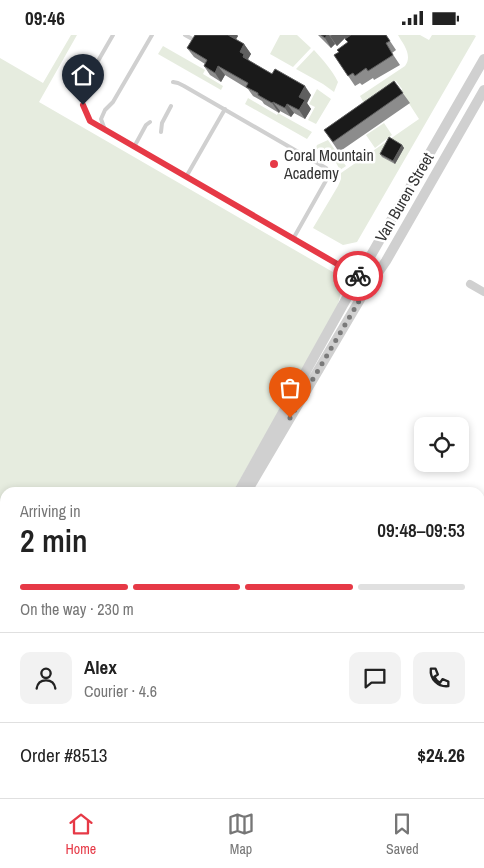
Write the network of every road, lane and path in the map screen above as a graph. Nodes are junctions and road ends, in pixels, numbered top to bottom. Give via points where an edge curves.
1 (113, 35) edge
2 (152, 35) edge
3 (185, 35) edge
4 (198, 42) edge
5 (484, 59) edge
6 (173, 82) dead end
7 (484, 91) edge
8 (171, 106) dead end
9 (225, 109) junction
10 (150, 122) dead end
11 (106, 130) junction
12 (161, 132) dead end
13 (134, 147) junction
14 (186, 177) junction
15 (294, 239) junction
16 (356, 275) junction
17 (371, 283) junction
18 (470, 285) dead end
19 (484, 292) edge
20 (241, 487) edge
21 (250, 487) edge

1 - 11 lane via 87,81 83,105 90,121
2 - 11 lane via 113,102 105,110 101,119
3 - 4 lane
5 - 16 street, Van Buren Street
6 - 9 lane
7 - 17 street, Van Buren Street
8 - 12 lane
9 - 14 lane
9 - 15 lane via 329,172
10 - 13 lane
11 - 13 lane
13 - 14 lane
14 - 15 lane
15 - 16 lane
16 - 17 lane
16 - 20 street, Van Buren Street
17 - 21 street, Van Buren Street
18 - 19 street

